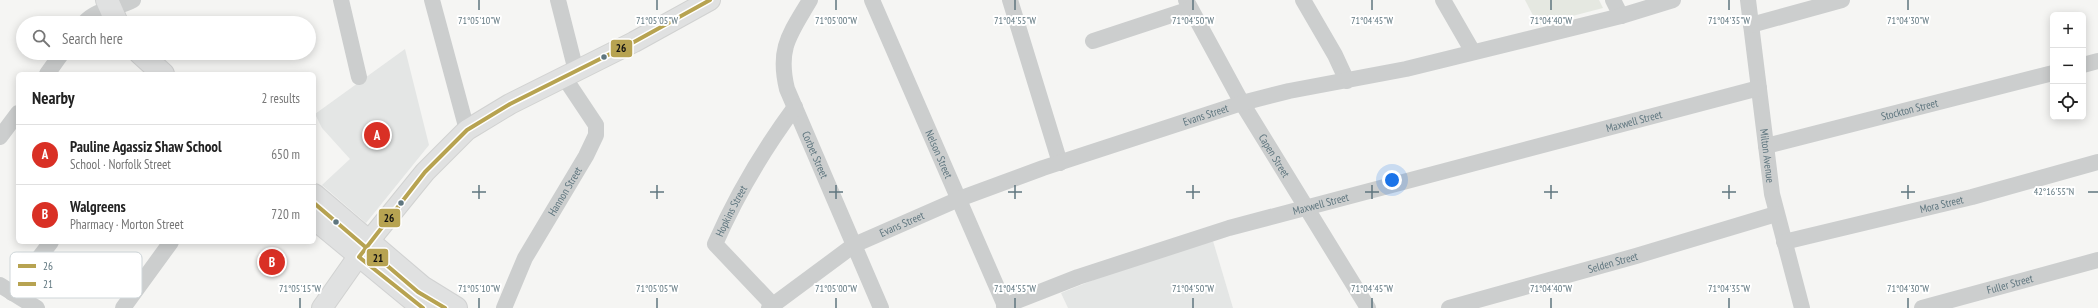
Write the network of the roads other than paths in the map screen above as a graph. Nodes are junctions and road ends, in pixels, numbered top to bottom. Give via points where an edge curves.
1 (132, 0) edge
2 (341, 0) edge
3 (432, 0) edge
4 (558, 0) edge
5 (710, 0) edge
6 (810, 0) edge
7 (872, 0) edge
8 (1010, 0) edge
9 (1303, 0) edge
10 (1443, 0) edge
11 (1613, 0) edge
12 (1673, 0) edge
13 (1748, 0) edge
14 (1842, 0) edge
15 (1188, 4) edge
16 (111, 10) edge
17 (94, 16) edge
18 (1621, 16) junction
19 (1751, 25) junction
20 (1093, 41) dead end
21 (1473, 52) junction
22 (57, 60) edge
23 (148, 60) edge
24 (2098, 61) edge
25 (2086, 64) edge
26 (48, 72) edge
27 (161, 72) edge
28 (2050, 73) edge
29 (570, 74) junction
30 (359, 77) dead end
31 (1347, 81) junction
32 (1758, 88) junction
33 (1242, 103) junction
34 (795, 107) junction
35 (16, 116) edge
36 (467, 130) junction
37 (0, 137) edge
38 (1766, 146) junction
39 (2098, 162) edge
40 (1060, 163) junction
41 (316, 197) edge
42 (959, 198) junction
43 (1308, 207) junction
44 (1776, 214) junction
45 (316, 219) edge
46 (1784, 242) junction
47 (49, 244) edge
48 (169, 244) edge
49 (854, 245) junction
50 (364, 249) junction
51 (41, 252) edge
52 (2098, 260) edge
53 (142, 281) edge
54 (21, 298) edge
55 (130, 298) edge
56 (771, 306) edge
57 (323, 307) edge
58 (1005, 307) edge
59 (37, 308) edge
60 (123, 308) edge
61 (423, 308) edge
62 (456, 308) edge
63 (504, 308) edge
64 (881, 308) edge
65 (1368, 308) edge
66 (1449, 308) edge
67 (1802, 308) edge
68 (1922, 308) edge

1 - 16 street
2 - 30 street
3 - 36 street
4 - 29 street, Hannon Street
5 - 29 main road
6 - 34 street, Corbet Street via 792,31 782,58 787,89
7 - 42 street, Nelson Street
8 - 40 street
9 - 31 street
10 - 21 street
11 - 18 street
12 - 18 street, Evans Street
13 - 19 street, Milton Avenue
14 - 19 street
15 - 20 street
15 - 33 street, Capen Street
16 - 17 street via 102,10
18 - 21 street, Evans Street
19 - 32 street, Milton Avenue
21 - 31 street, Evans Street via 1406,70
22 - 26 street
23 - 27 highway
24 - 25 street
28 - 38 street, Stockton Street
29 - 36 main road
29 - 63 street, Hannon Street via 596,125 596,135 525,258
31 - 33 street, Evans Street
32 - 38 street, Milton Avenue
32 - 43 street, Maxwell Street
33 - 40 street, Evans Street
33 - 43 street, Capen Street
34 - 49 street, Corbet Street
34 - 56 street, Hopkins Street via 773,137 742,190 715,244
35 - 37 street
36 - 50 main road via 425,172
38 - 44 street, Milton Avenue
39 - 46 street, Mora Street via 1972,197
40 - 42 street, Evans Street
41 - 50 highway
42 - 49 street, Evans Street
42 - 58 street, Nelson Street
43 - 58 street, Maxwell Street via 1155,251 1078,277
43 - 65 street, Capen Street
44 - 46 street, Milton Avenue
44 - 66 street, Selden Street
45 - 50 highway
46 - 67 street, Milton Avenue
47 - 51 street
48 - 53 street
49 - 56 street, Evans Street
49 - 64 street, Corbet Street
50 - 57 main road
50 - 61 highway
50 - 62 highway
52 - 68 street, Fuller Street
54 - 59 street
55 - 60 street

